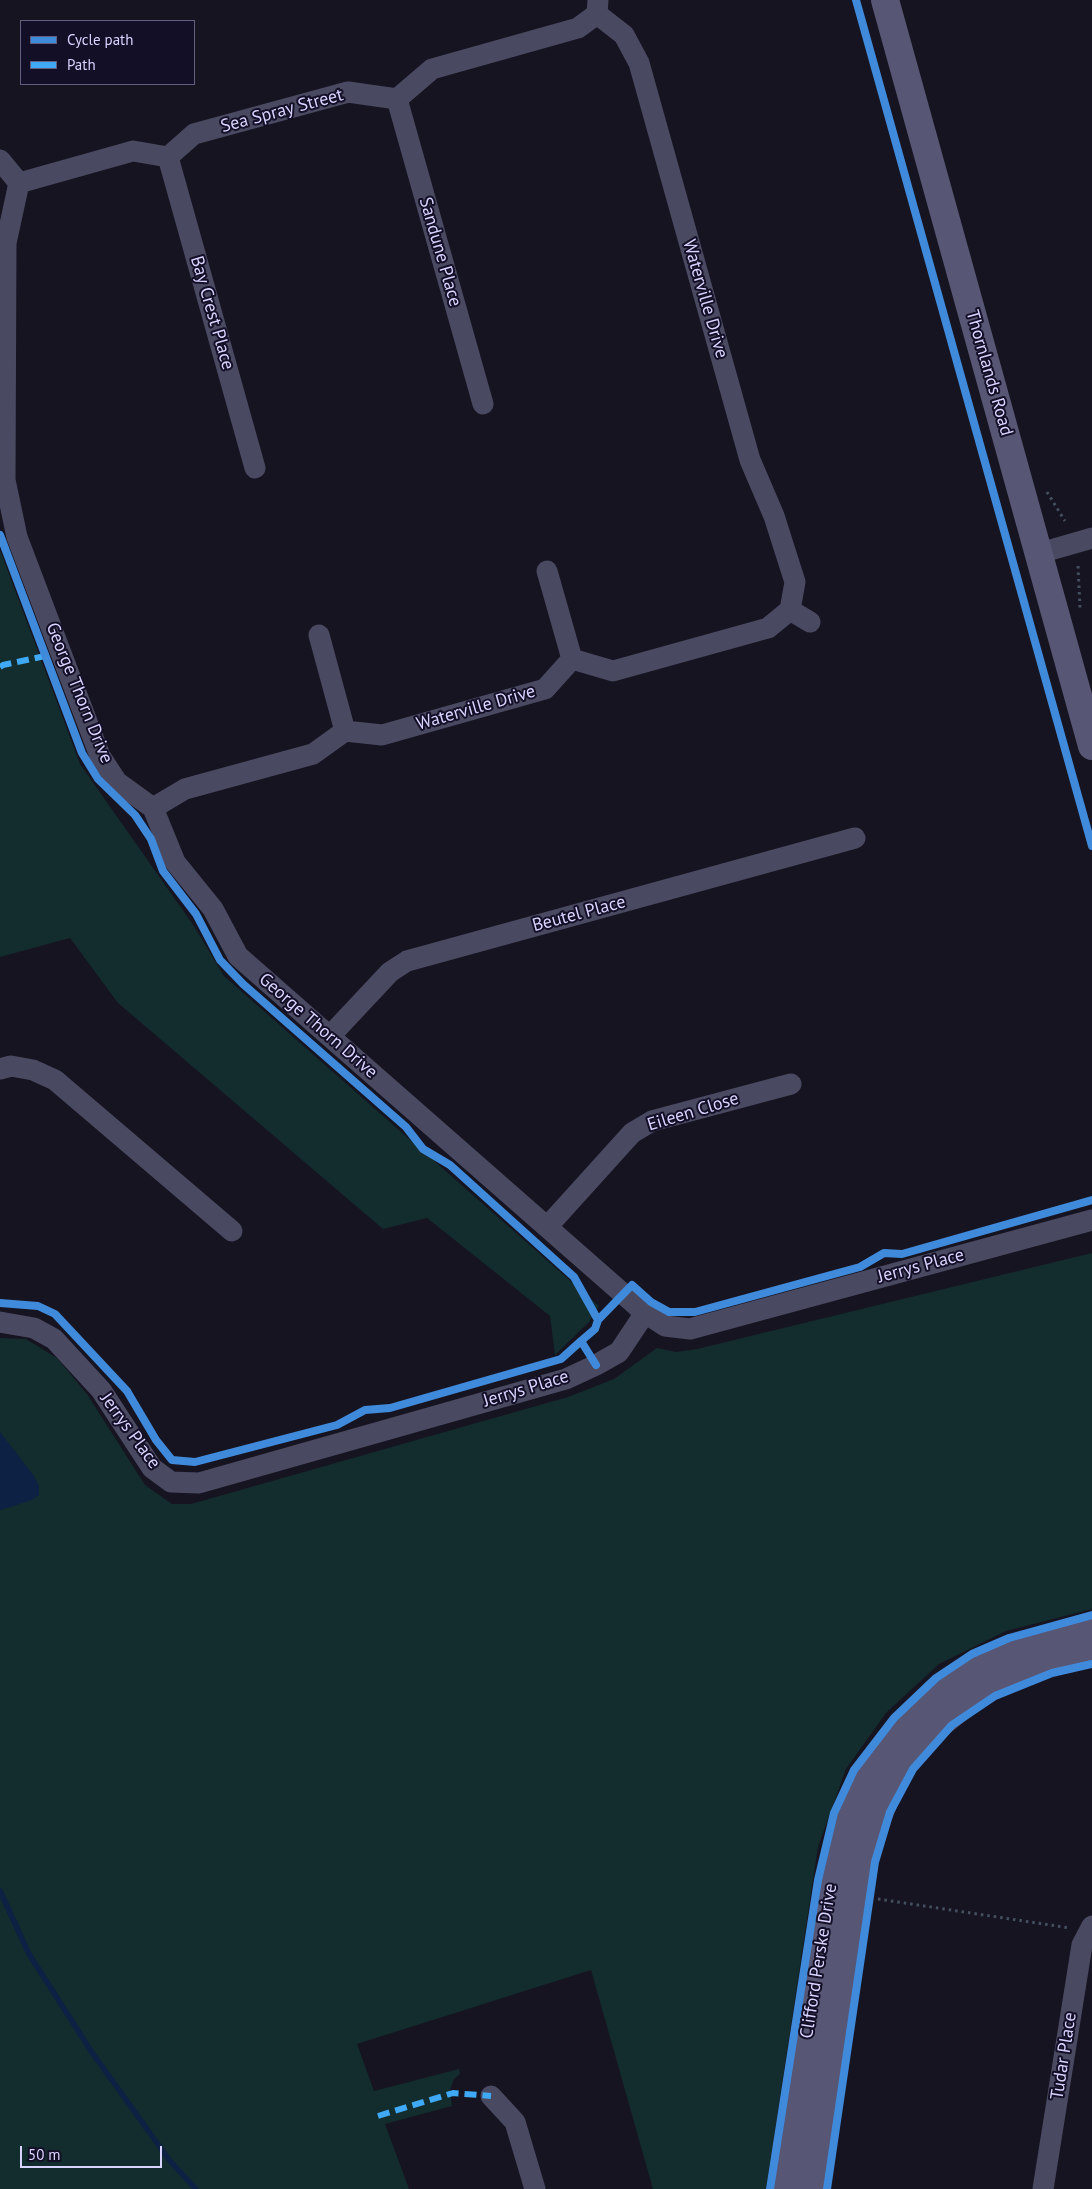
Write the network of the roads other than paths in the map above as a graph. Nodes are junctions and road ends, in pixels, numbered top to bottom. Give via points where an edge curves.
1 (885, 0) edge
2 (598, 7) edge
3 (397, 99) junction
4 (168, 157) junction
5 (0, 160) edge
6 (19, 182) junction
7 (482, 404) dead end
8 (255, 468) dead end
9 (1092, 538) edge
10 (1040, 553) junction
11 (547, 571) dead end
12 (790, 610) junction
13 (810, 622) dead end
14 (320, 635) dead end
15 (572, 659) junction
16 (345, 731) junction
17 (1092, 746) edge
18 (153, 808) junction
19 (855, 838) dead end
20 (330, 1036) junction
21 (0, 1069) edge
22 (791, 1084) dead end
23 (1092, 1220) edge
24 (546, 1227) junction
25 (232, 1231) dead end
26 (645, 1314) junction
27 (0, 1322) edge
28 (1092, 1630) edge
29 (1092, 1650) edge
30 (1090, 1930) edge
31 (491, 2096) dead end
32 (535, 2189) edge
33 (784, 2189) edge
34 (810, 2189) edge
35 (1043, 2189) edge

1 - 10 street, Thornlands Road
2 - 3 street via 578,28 432,69
2 - 12 street, Waterville Drive via 624,35 639,63 750,460 774,516 795,582
3 - 4 street, Sea Spray Street via 348,92 194,134
3 - 7 street, Sandune Place
4 - 6 street via 133,151
4 - 8 street, Bay Crest Place
5 - 6 street
6 - 18 street, George Thorn Drive via 6,243 5,480 17,536 100,756 117,782
9 - 10 street
10 - 17 street, Thornlands Road
11 - 15 street
12 - 13 street
12 - 15 street via 768,628 613,671
14 - 16 street
15 - 16 street, Waterville Drive via 545,689 382,734
16 - 18 street via 313,754 185,789
18 - 20 street, George Thorn Drive via 175,862 213,909 238,956
19 - 20 street, Beutel Place via 407,961 390,972
20 - 24 street, George Thorn Drive
21 - 25 street via 10,1066 34,1070 55,1080
22 - 24 street, Eileen Close via 652,1122 632,1133
23 - 26 street, Jerrys Place via 690,1329 665,1326
24 - 26 street, George Thorn Drive
26 - 27 street, Jerrys Place via 619,1352 566,1378 199,1483 171,1482 152,1468 101,1390 54,1339 34,1328
28 - 33 street, Clifford Perske Drive via 1000,1656 954,1679 903,1726 868,1774 836,1853
29 - 34 street, Clifford Perske Drive via 1040,1663 984,1688 930,1731 897,1769 862,1856
30 - 35 street, Tudar Place via 1082,1945
31 - 32 street via 515,2122

